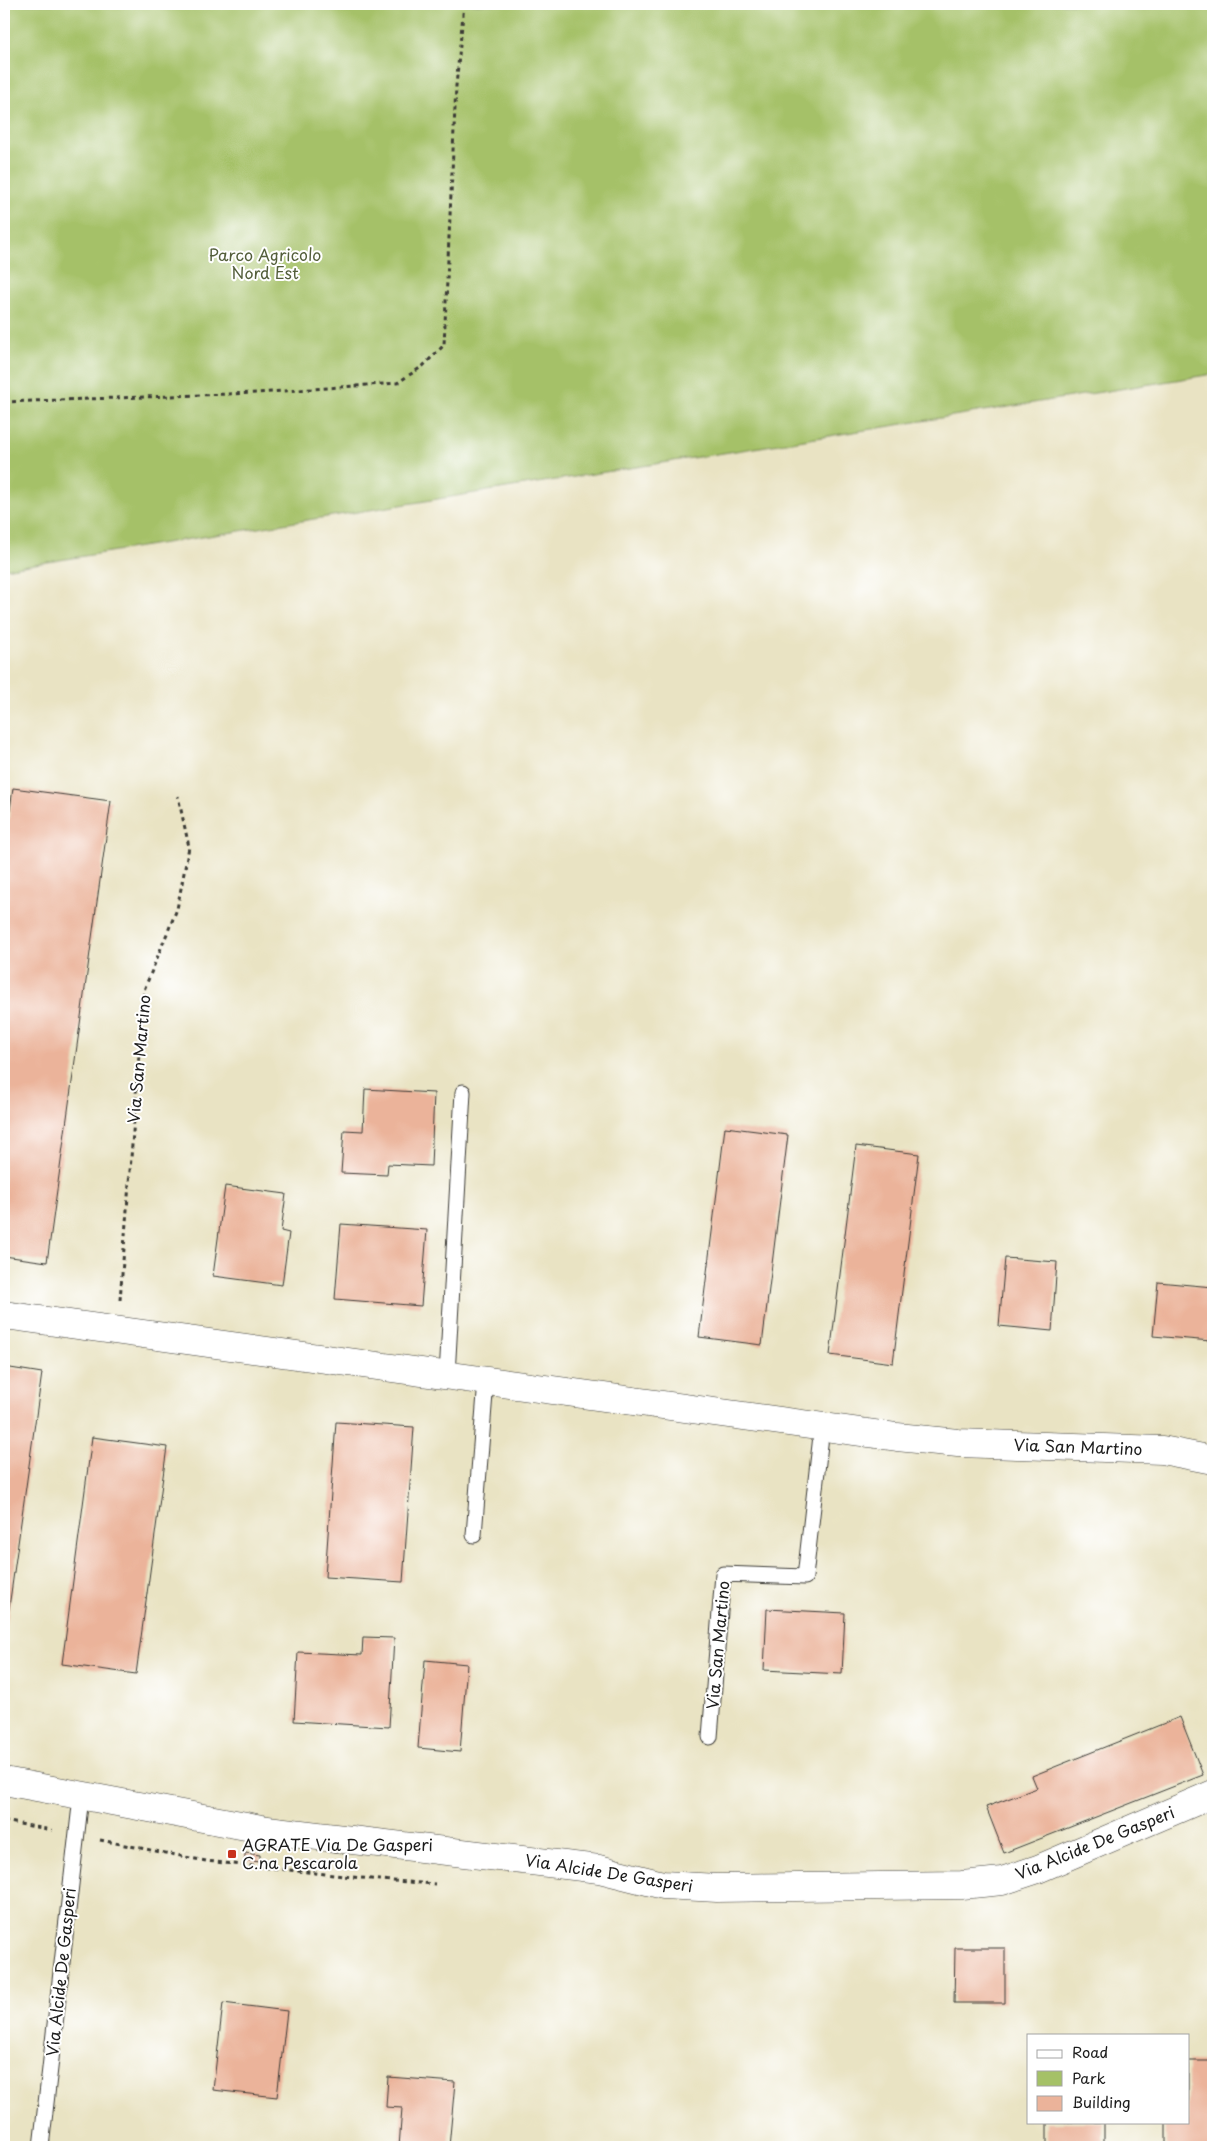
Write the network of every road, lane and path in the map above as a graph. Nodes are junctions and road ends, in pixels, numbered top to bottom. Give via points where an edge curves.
1 (464, 4) edge
2 (4, 402) edge
3 (178, 796) dead end
4 (463, 1092) dead end
5 (4, 1315) edge
6 (117, 1330) junction
7 (447, 1375) junction
8 (486, 1381) junction
9 (822, 1426) junction
10 (1213, 1460) edge
11 (474, 1535) dead end
12 (710, 1737) dead end
13 (4, 1781) edge
14 (1213, 1794) edge
15 (81, 1797) junction
16 (41, 2147) edge

1 - 2 path via 456,86 444,345 423,366 397,383 256,393
3 - 6 path, Via San Martino via 189,848 177,909 144,990
4 - 7 lane
5 - 6 street, Via San Martino
6 - 7 street, Via San Martino
7 - 8 street, Via San Martino
8 - 9 street, Via San Martino
8 - 11 lane
9 - 10 street, Via San Martino via 958,1443 1162,1450
9 - 12 lane, Via San Martino via 805,1577 723,1574
13 - 15 street, Via Alcide De Gasperi
14 - 15 street, Via Alcide De Gasperi via 1038,1869 1002,1881 962,1885 766,1888 663,1884 599,1869 267,1830
15 - 16 lane, Via Alcide De Gasperi

